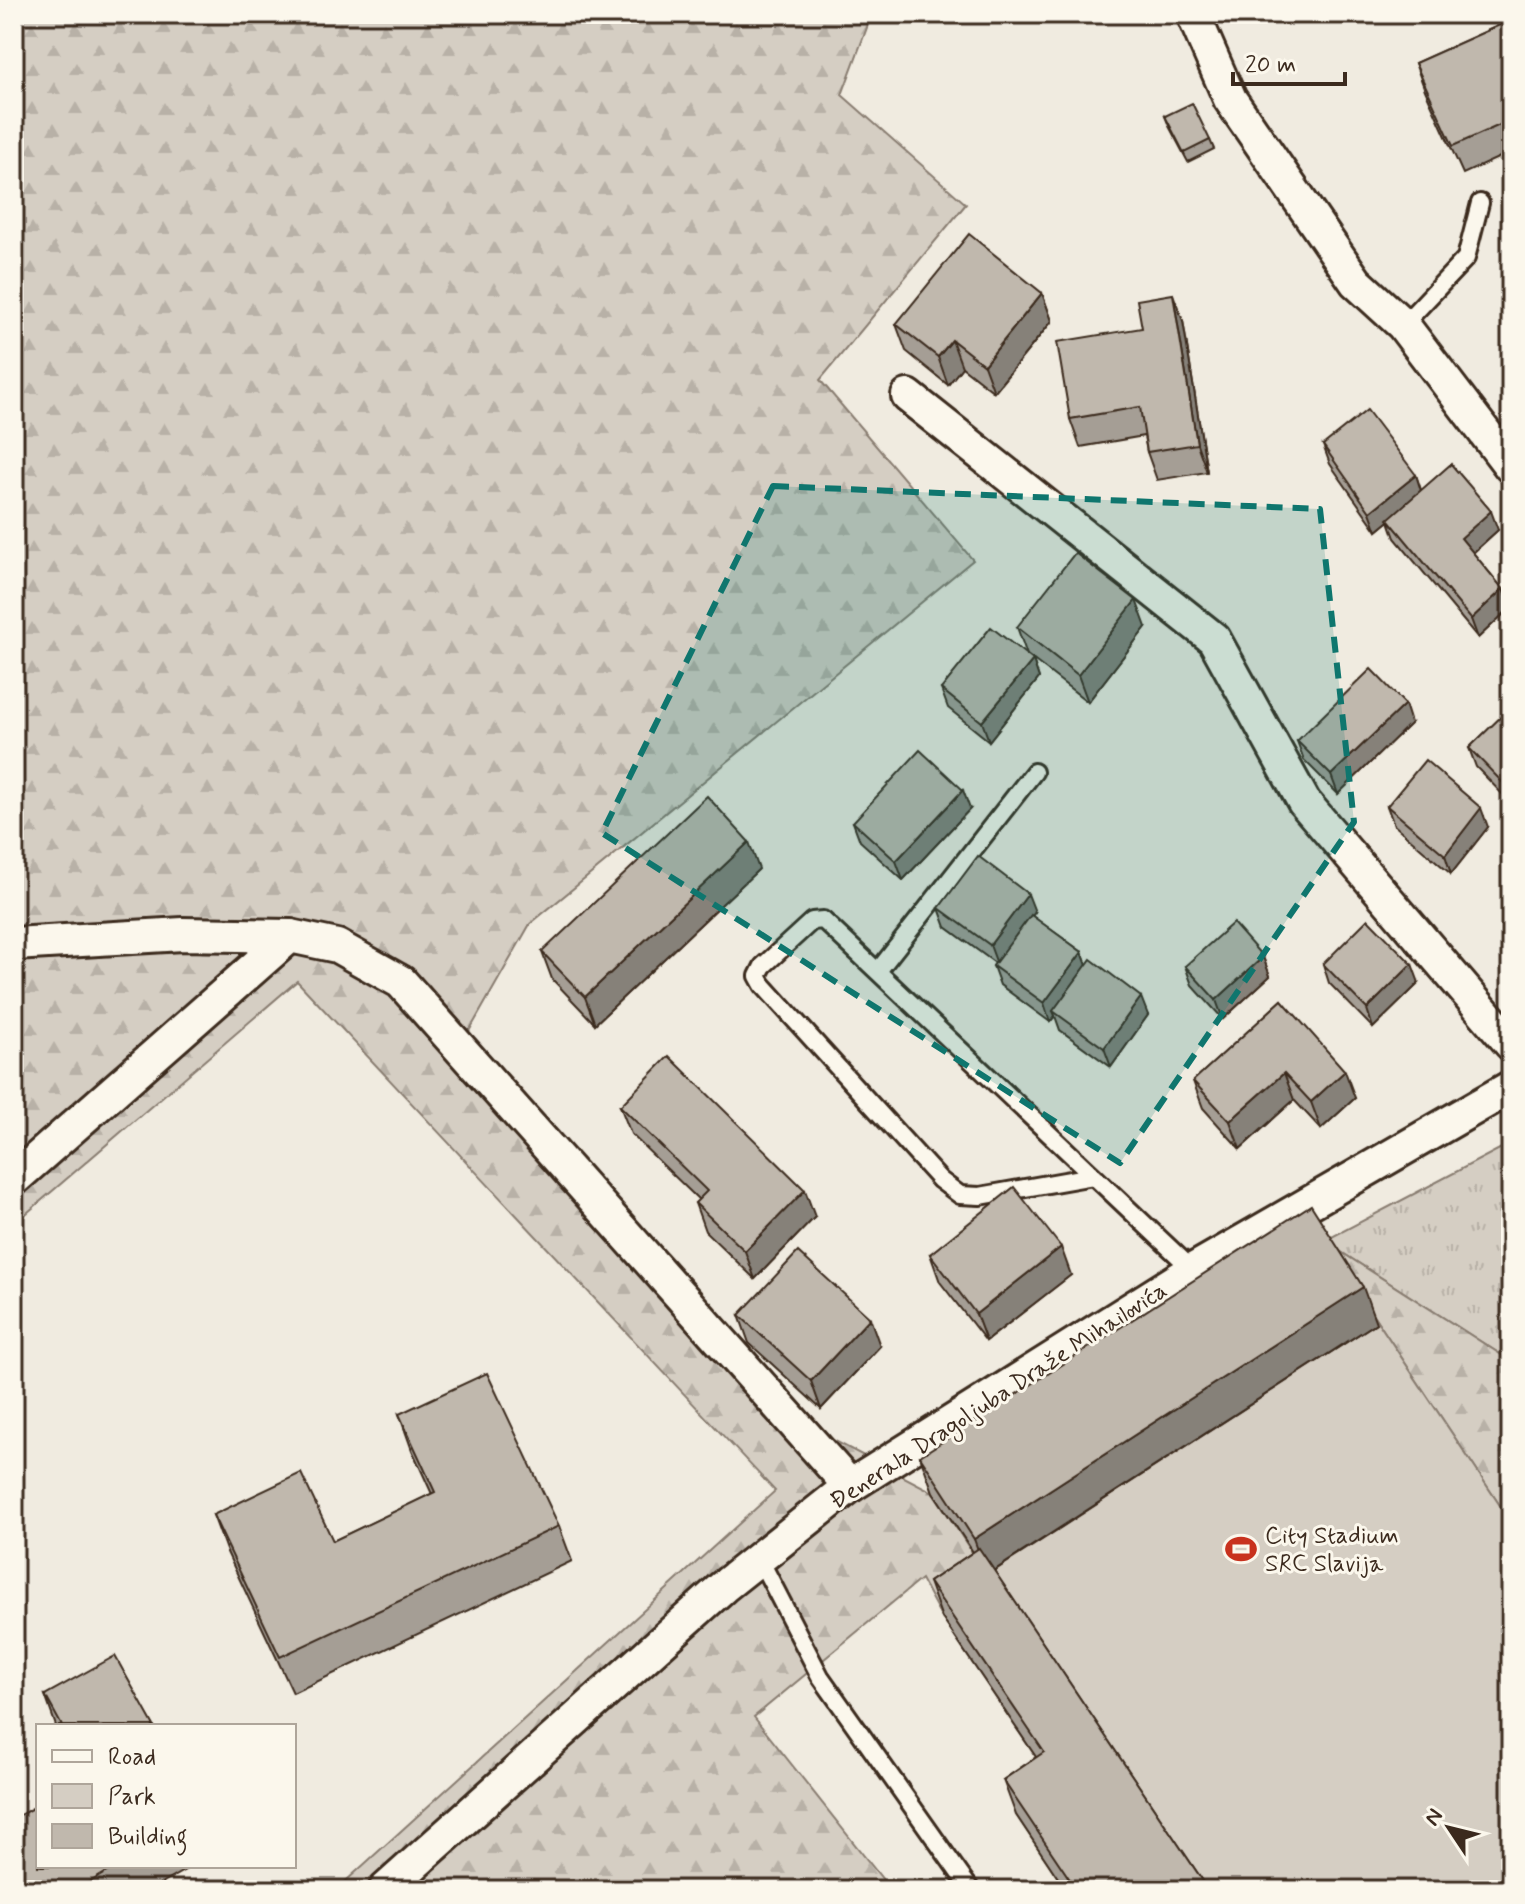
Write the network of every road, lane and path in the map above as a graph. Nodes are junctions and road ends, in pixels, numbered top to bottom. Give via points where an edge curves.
1 (1193, 14) edge
2 (1480, 203) dead end
3 (1403, 325) junction
4 (908, 396) dead end
5 (1511, 467) edge
6 (1034, 772) dead end
7 (290, 936) junction
8 (14, 944) edge
9 (878, 971) junction
10 (1511, 1044) edge
11 (1511, 1087) edge
12 (1093, 1176) junction
13 (14, 1179) edge
14 (1193, 1270) junction
15 (850, 1486) junction
16 (759, 1558) junction
17 (385, 1890) edge
18 (971, 1890) edge

1 - 3 street via 1230,99 1356,282
2 - 3 lane via 1466,258
3 - 5 street
4 - 10 street via 1214,639 1304,802
6 - 9 lane
7 - 8 street via 183,934
7 - 13 street
7 - 15 street via 337,946 401,982
9 - 12 lane
9 - 12 lane via 823,920 812,921 758,976 940,1180 960,1195
11 - 14 street, Đenerala Dragoljuba Draže Mihailovića
12 - 14 lane
14 - 15 street, Đenerala Dragoljuba Draže Mihailovića
15 - 16 street, Đenerala Dragoljuba Draže Mihailovića
16 - 17 street, Đenerala Dragoljuba Draže Mihailovića
16 - 18 lane via 820,1676

